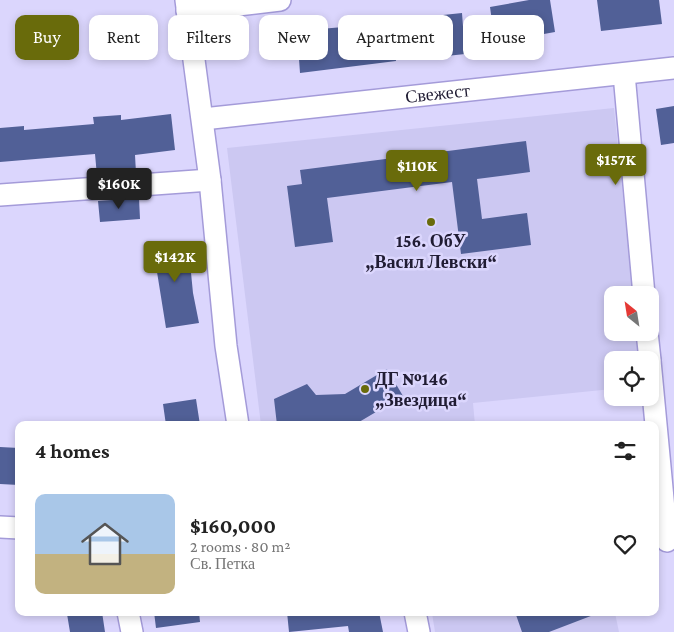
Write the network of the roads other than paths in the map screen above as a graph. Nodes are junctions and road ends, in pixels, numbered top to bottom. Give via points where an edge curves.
1 (280, 0) edge
2 (186, 6) edge
3 (674, 68) edge
4 (624, 74) junction
5 (203, 119) junction
6 (210, 180) junction
7 (0, 195) edge
8 (643, 286) edge
9 (654, 406) edge
10 (237, 421) edge
11 (655, 421) edge
12 (659, 469) edge
13 (0, 527) edge
14 (15, 528) edge
15 (665, 541) edge
16 (129, 616) edge
17 (416, 616) edge
18 (132, 632) edge
19 (419, 632) edge

1 - 2 street
2 - 5 street
3 - 4 street, Свежест
4 - 5 street, Свежест
4 - 8 street
5 - 6 street
6 - 7 street
6 - 10 street via 226,346
9 - 11 street
12 - 15 street
13 - 14 street
16 - 18 street
17 - 19 street

